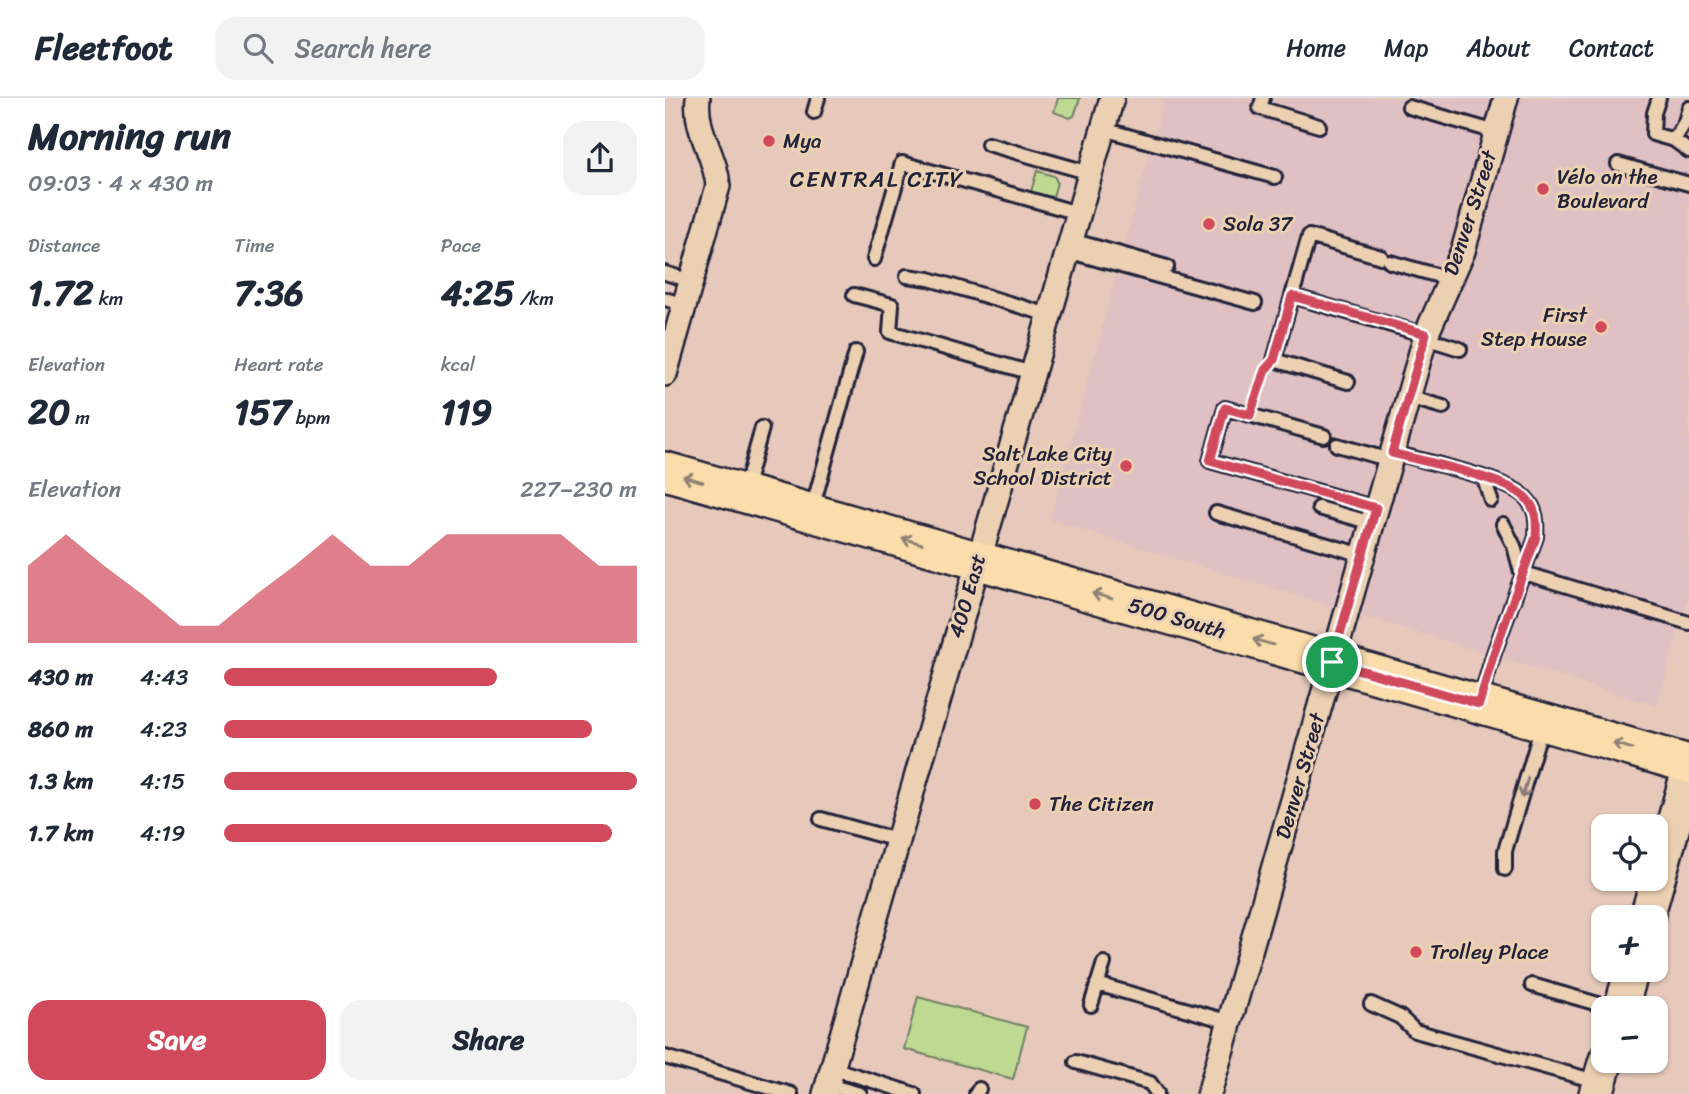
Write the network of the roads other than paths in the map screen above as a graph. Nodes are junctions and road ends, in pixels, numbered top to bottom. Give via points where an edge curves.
1 (698, 98) edge
2 (818, 98) edge
3 (1112, 98) edge
4 (1263, 98) edge
5 (1506, 98) edge
6 (1659, 98) edge
7 (1409, 107) dead end
8 (1689, 108) edge
9 (814, 112) dead end
10 (1319, 126) dead end
11 (1103, 129) junction
12 (1496, 132) junction
13 (1689, 136) edge
14 (1674, 140) junction
15 (1689, 142) edge
16 (988, 144) dead end
17 (1689, 151) edge
18 (1618, 164) dead end
19 (1090, 173) junction
20 (1275, 177) dead end
21 (1689, 184) edge
22 (1078, 213) junction
23 (1069, 246) junction
24 (874, 259) dead end
25 (1167, 267) dead end
26 (665, 273) edge
27 (907, 276) dead end
28 (1450, 279) junction
29 (691, 281) junction
30 (854, 295) dead end
31 (1292, 296) junction
32 (675, 302) edge
33 (1255, 303) dead end
34 (1049, 315) junction
35 (1425, 336) junction
36 (1460, 349) dead end
37 (856, 352) dead end
38 (1032, 373) junction
39 (665, 374) edge
40 (1348, 382) dead end
41 (1408, 397) junction
42 (1443, 407) dead end
43 (762, 428) dead end
44 (1324, 436) dead end
45 (1337, 445) dead end
46 (1391, 456) junction
47 (665, 471) edge
48 (1490, 481) junction
49 (744, 494) junction
50 (1491, 500) dead end
51 (1319, 508) dead end
52 (811, 513) junction
53 (1216, 513) dead end
54 (1374, 516) junction
55 (1503, 524) dead end
56 (1363, 555) junction
57 (977, 561) junction
58 (1521, 572) junction
59 (1689, 623) edge
60 (1332, 662) junction
61 (1479, 704) junction
62 (1543, 723) junction
63 (1689, 764) edge
64 (1689, 770) edge
65 (821, 819) dead end
66 (897, 840) junction
67 (1505, 869) dead end
68 (1650, 905) edge
69 (1104, 962) dead end
70 (1097, 984) junction
71 (1532, 985) dead end
72 (1591, 1002) edge
73 (1371, 1004) dead end
74 (1091, 1005) dead end
75 (1230, 1022) junction
76 (665, 1057) edge
77 (1076, 1062) dead end
78 (1600, 1079) edge
79 (828, 1082) edge
80 (791, 1094) edge
81 (860, 1094) edge
82 (914, 1094) edge
83 (1159, 1094) edge
84 (1209, 1094) edge

1 - 29 street via 699,129 718,186
2 - 9 lane
3 - 11 street, 400 East
4 - 10 lane via 1260,108
5 - 12 street, Denver Street
6 - 14 lane via 1653,134
7 - 12 lane
8 - 14 lane
11 - 19 street, 400 East
11 - 20 lane
12 - 28 street, Denver Street via 1463,251
13 - 14 lane
14 - 15 lane
14 - 17 lane
16 - 19 lane
18 - 21 lane
19 - 22 street, 400 East
22 - 23 street, 400 East
22 - 24 lane via 902,163
23 - 25 lane
23 - 33 lane
23 - 34 street, 400 East
26 - 29 lane
27 - 34 lane
28 - 31 lane via 1309,236
28 - 35 street, Denver Street
29 - 32 street
30 - 38 lane via 892,305 890,332
31 - 35 lane
31 - 40 lane via 1274,360
32 - 39 street
34 - 38 street, 400 East
35 - 36 lane
35 - 41 street, Denver Street
37 - 52 lane
38 - 57 street, 400 East
41 - 42 lane
41 - 46 street, Denver Street
43 - 49 lane
44 - 54 lane via 1225,408 1210,461
45 - 46 lane
46 - 48 lane
46 - 54 street, Denver Street
49 -> 47 main road, 500 South
48 - 50 lane
48 - 58 lane via 1525,498 1537,520 1536,537
49 - 52 main road, 500 South
51 - 54 lane
57 -> 52 main road, 500 South
53 - 56 lane
54 - 56 street, Denver Street
55 - 58 lane
56 - 60 street, Denver Street
60 -> 57 main road, 500 South
57 - 66 street, 400 East
58 - 59 lane
58 - 61 lane
60 - 61 main road, 500 South
60 - 75 street, Denver Street
61 - 62 main road, 500 South
63 -> 62 main road, 500 South
62 -> 67 lane via 1505,851
64 - 68 street
65 - 66 lane
66 - 79 street, 400 East
69 - 70 lane
70 - 74 lane
70 - 75 lane
71 - 72 lane
73 - 78 lane via 1399,1017 1415,1031
75 - 84 street, Denver Street
76 - 80 lane
77 - 83 lane via 1150,1083
79 - 81 lane
79 - 82 lane

